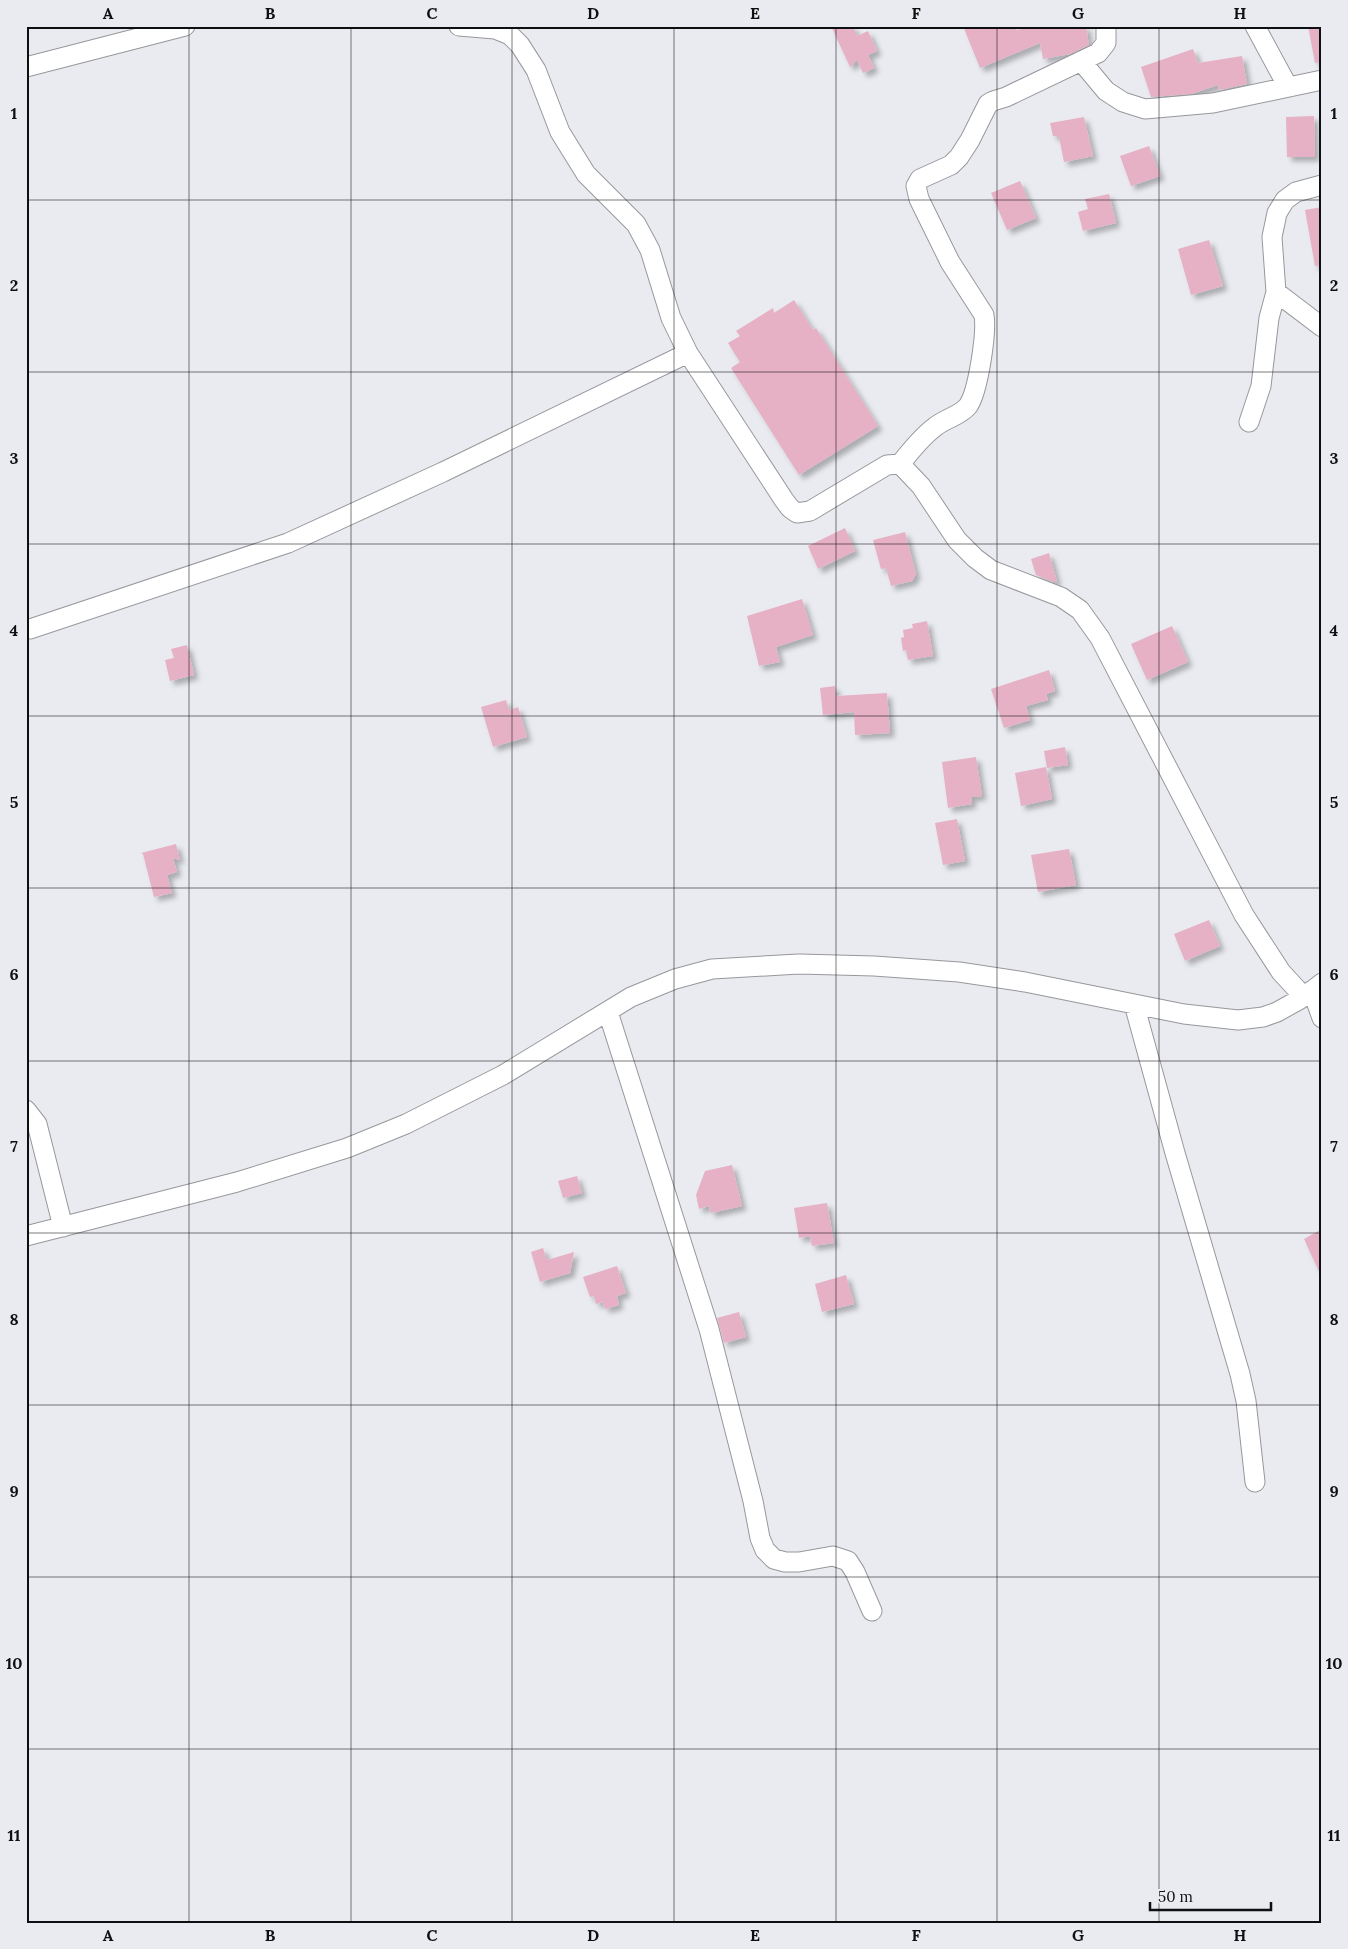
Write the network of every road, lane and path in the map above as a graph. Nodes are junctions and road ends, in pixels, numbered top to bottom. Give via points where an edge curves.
1 (185, 26) edge
2 (459, 26) edge
3 (1106, 26) edge
4 (1255, 26) edge
5 (496, 28) edge
6 (1081, 61) junction
7 (26, 67) edge
8 (1322, 80) edge
9 (1288, 87) junction
10 (1322, 185) edge
11 (1276, 292) junction
12 (1322, 327) edge
13 (688, 353) junction
14 (1250, 422) dead end
15 (900, 464) junction
16 (30, 628) dead end
17 (1312, 990) edge
18 (1134, 1004) junction
19 (608, 1012) junction
20 (1322, 1018) edge
21 (26, 1110) edge
22 (63, 1227) junction
23 (26, 1236) edge
24 (1255, 1482) dead end
25 (872, 1611) dead end

1 - 7 street
2 - 5 street
3 - 6 street via 1103,48
4 - 9 street
5 - 13 street via 520,45 536,70 560,132 586,174 636,224 650,250 671,318
6 - 9 street via 1106,90 1123,102 1145,109 1213,103
6 - 15 street via 988,104 959,157 951,165 920,179 916,186 919,199 950,262 984,315 986,325 979,369 968,406 935,426
8 - 9 street
10 - 11 street via 1296,192 1285,200 1277,213 1272,237
11 - 12 street
11 - 14 street via 1268,318 1262,386
13 - 15 street via 784,500 798,513 810,511 887,465
13 - 16 street via 288,543
15 - 17 street via 921,486 957,540 975,558 991,570 1061,597 1080,610 1100,638 1244,915 1281,972
17 - 18 street via 1289,1006 1263,1017 1238,1020
17 - 20 street
18 - 19 street via 959,972 799,964 750,966 675,978 630,997
18 - 24 street via 1240,1374
19 - 22 street via 503,1075 406,1124 346,1148 237,1182
19 - 25 street via 709,1329 765,1550 774,1559 785,1562 833,1556 848,1561
21 - 22 street via 37,1124
22 - 23 street

